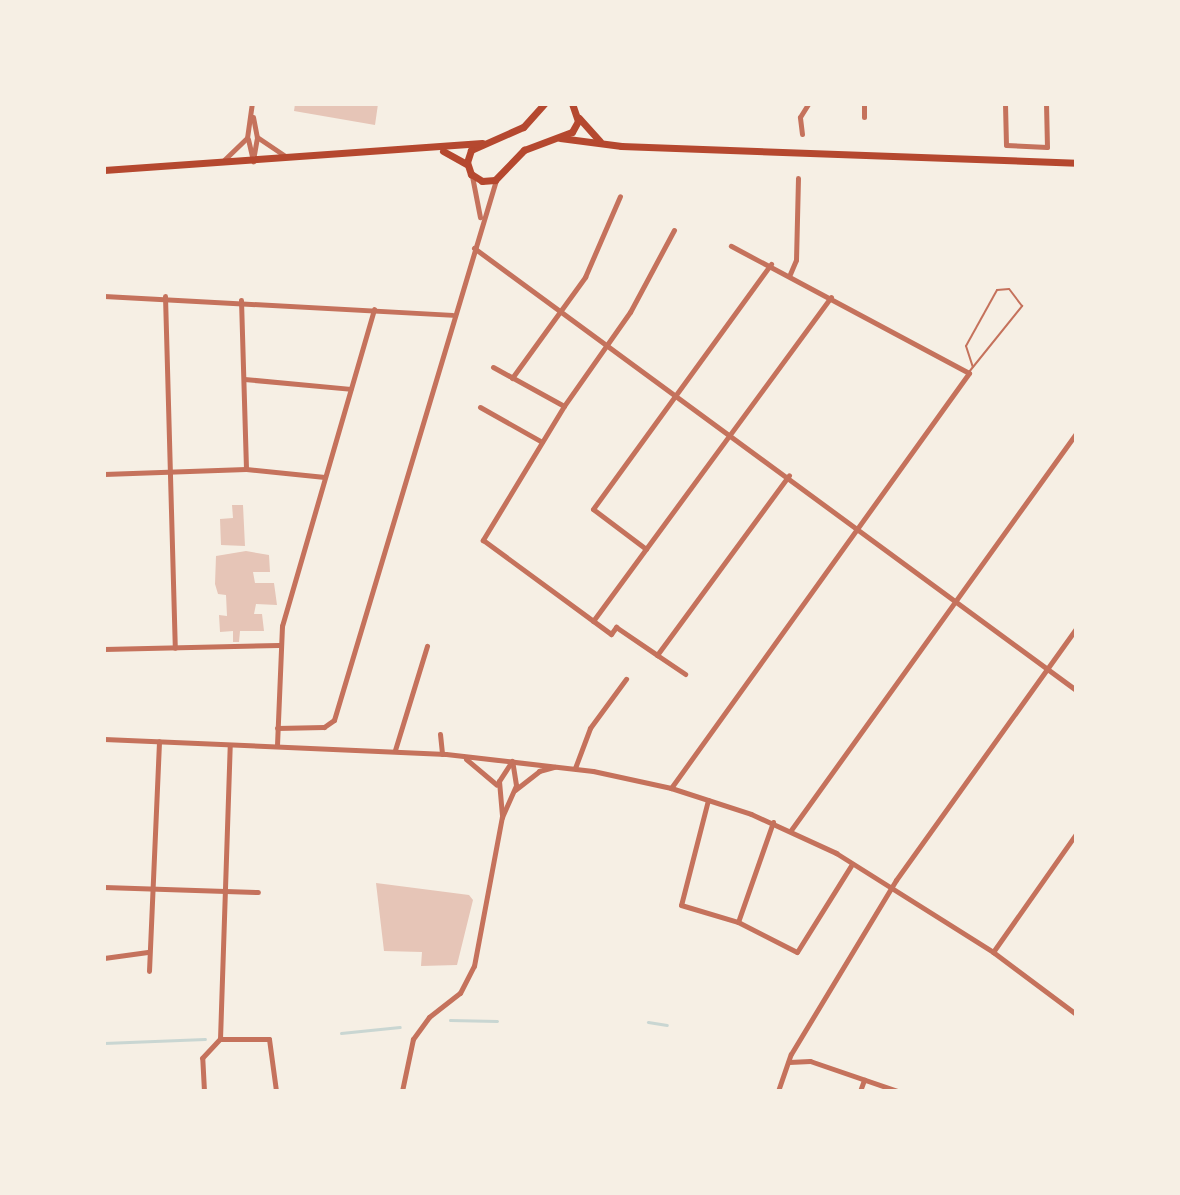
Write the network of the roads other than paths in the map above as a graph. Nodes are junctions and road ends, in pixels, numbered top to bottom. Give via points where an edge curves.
1 (544, 104) edge
2 (572, 104) edge
3 (808, 104) edge
4 (864, 104) edge
5 (1005, 104) edge
6 (1046, 104) edge
7 (252, 108) edge
8 (578, 114) junction
9 (864, 117) dead end
10 (802, 134) dead end
11 (257, 137) junction
12 (247, 138) junction
13 (560, 138) junction
14 (482, 143) junction
15 (605, 144) junction
16 (413, 149) junction
17 (289, 158) junction
18 (253, 161) junction
19 (221, 162) junction
20 (1076, 163) edge
21 (104, 170) edge
22 (469, 171) junction
23 (798, 178) dead end
24 (497, 179) junction
25 (620, 196) dead end
26 (480, 222) junction
27 (674, 230) dead end
28 (731, 246) dead end
29 (474, 248) junction
30 (771, 264) junction
31 (790, 274) junction
32 (104, 296) edge
33 (165, 296) junction
34 (831, 297) junction
35 (241, 300) junction
36 (374, 309) junction
37 (561, 310) junction
38 (452, 315) junction
39 (606, 344) junction
40 (493, 367) dead end
41 (971, 370) junction
42 (512, 378) junction
43 (244, 379) junction
44 (351, 389) junction
45 (676, 394) junction
46 (564, 406) junction
47 (480, 407) dead end
48 (730, 434) junction
49 (1076, 434) edge
50 (542, 442) junction
51 (246, 469) junction
52 (170, 472) junction
53 (104, 474) edge
54 (789, 475) junction
55 (325, 477) junction
56 (855, 524) junction
57 (646, 549) junction
58 (956, 599) junction
59 (593, 621) junction
60 (1076, 629) edge
61 (279, 645) junction
62 (427, 646) dead end
63 (175, 648) junction
64 (104, 649) edge
65 (657, 655) junction
66 (1047, 669) junction
67 (685, 674) dead end
68 (626, 679) dead end
69 (1076, 690) edge
70 (277, 728) junction
71 (440, 734) dead end
72 (104, 739) edge
73 (159, 741) junction
74 (230, 745) junction
75 (277, 745) junction
76 (395, 750) junction
77 (442, 754) junction
78 (458, 755) junction
79 (512, 761) junction
80 (558, 766) junction
81 (575, 768) junction
82 (671, 788) junction
83 (500, 789) junction
84 (512, 794) junction
85 (708, 800) junction
86 (502, 817) junction
87 (773, 822) junction
88 (791, 830) junction
89 (1076, 834) edge
90 (852, 864) junction
91 (104, 887) edge
92 (153, 887) junction
93 (892, 888) junction
94 (225, 889) junction
95 (258, 892) dead end
96 (738, 922) junction
97 (148, 952) junction
98 (993, 952) junction
99 (104, 958) edge
100 (149, 971) dead end
101 (1076, 1014) edge
102 (220, 1039) junction
103 (789, 1062) junction
104 (864, 1080) junction
105 (204, 1091) edge
106 (276, 1091) edge
107 (402, 1091) edge
108 (778, 1091) edge
109 (860, 1091) edge
110 (897, 1091) edge

1 - 14 main road via 523,127
2 - 8 main road
3 - 10 street via 800,117
4 - 9 street
5 - 6 street via 1006,145 1047,147
7 - 11 street
7 - 12 street
8 - 13 main road via 572,132
8 - 15 main road via 587,132
11 - 17 street
11 - 18 street
12 - 18 street
12 - 19 street
13 - 15 main road
13 - 24 main road via 524,150
14 - 16 main road
14 - 22 main road via 468,155
15 - 20 main road
16 - 17 main road
16 - 22 main road via 448,151
17 - 18 main road
18 - 19 main road
19 - 21 main road
22 - 24 main road via 482,181
22 - 26 street
23 - 31 street via 796,260
24 - 26 street
25 - 37 street via 585,277
26 - 29 street
27 - 39 street
28 - 30 street
29 - 37 street
29 - 38 street
30 - 31 street
30 - 45 street
31 - 34 street
32 - 33 street
33 - 35 street
33 - 52 street
34 - 41 street
34 - 48 street
35 - 36 street
35 - 43 street
36 - 38 street
36 - 44 street
37 - 39 street
37 - 42 street
38 - 70 street via 334,720 324,727
39 - 45 street
39 - 46 street
40 - 42 street
41 - 41 lane via 1022,306 1009,289 997,290 966,346
41 - 56 street
42 - 46 street
43 - 44 street
43 - 51 street
44 - 55 street
45 - 48 street
45 - 57 street via 593,509
46 - 50 street
47 - 50 street
48 - 54 street
48 - 57 street
49 - 58 street
50 - 59 street via 483,540
51 - 52 street
51 - 55 street
52 - 53 street
52 - 63 street
54 - 56 street
54 - 65 street
55 - 61 street
56 - 58 street
56 - 82 street
57 - 59 street
58 - 66 street
58 - 88 street
59 - 65 street via 611,634 616,627
60 - 66 street
61 - 63 street
61 - 70 street
62 - 76 street
63 - 64 street
65 - 67 street
66 - 69 street
66 - 93 street
68 - 81 street via 590,728
70 - 75 street
71 - 77 street
72 - 73 street
73 - 74 street
73 - 92 street
74 - 75 street
74 - 94 street
75 - 76 street
76 - 77 street
77 - 78 street
78 - 79 street
78 - 83 street via 477,763
79 - 80 street
79 - 83 street via 502,774
79 - 84 street via 517,779
80 - 81 street
80 - 84 street via 539,771
81 - 82 street
82 - 85 street
83 - 86 street
84 - 86 street
85 - 87 street
85 - 96 street via 681,905
86 - 107 street via 474,966 460,993 429,1017 413,1039
87 - 88 street
87 - 96 street
88 - 90 street
89 - 98 street
90 - 93 street
90 - 96 street via 797,952
91 - 92 street
92 - 94 street
92 - 97 street
93 - 98 street
93 - 103 street
94 - 95 street
94 - 102 street
97 - 99 street
97 - 100 street
98 - 101 street
102 - 105 street via 202,1058
102 - 106 street via 269,1039
103 - 104 street via 810,1061
103 - 108 street
104 - 109 street
104 - 110 street

